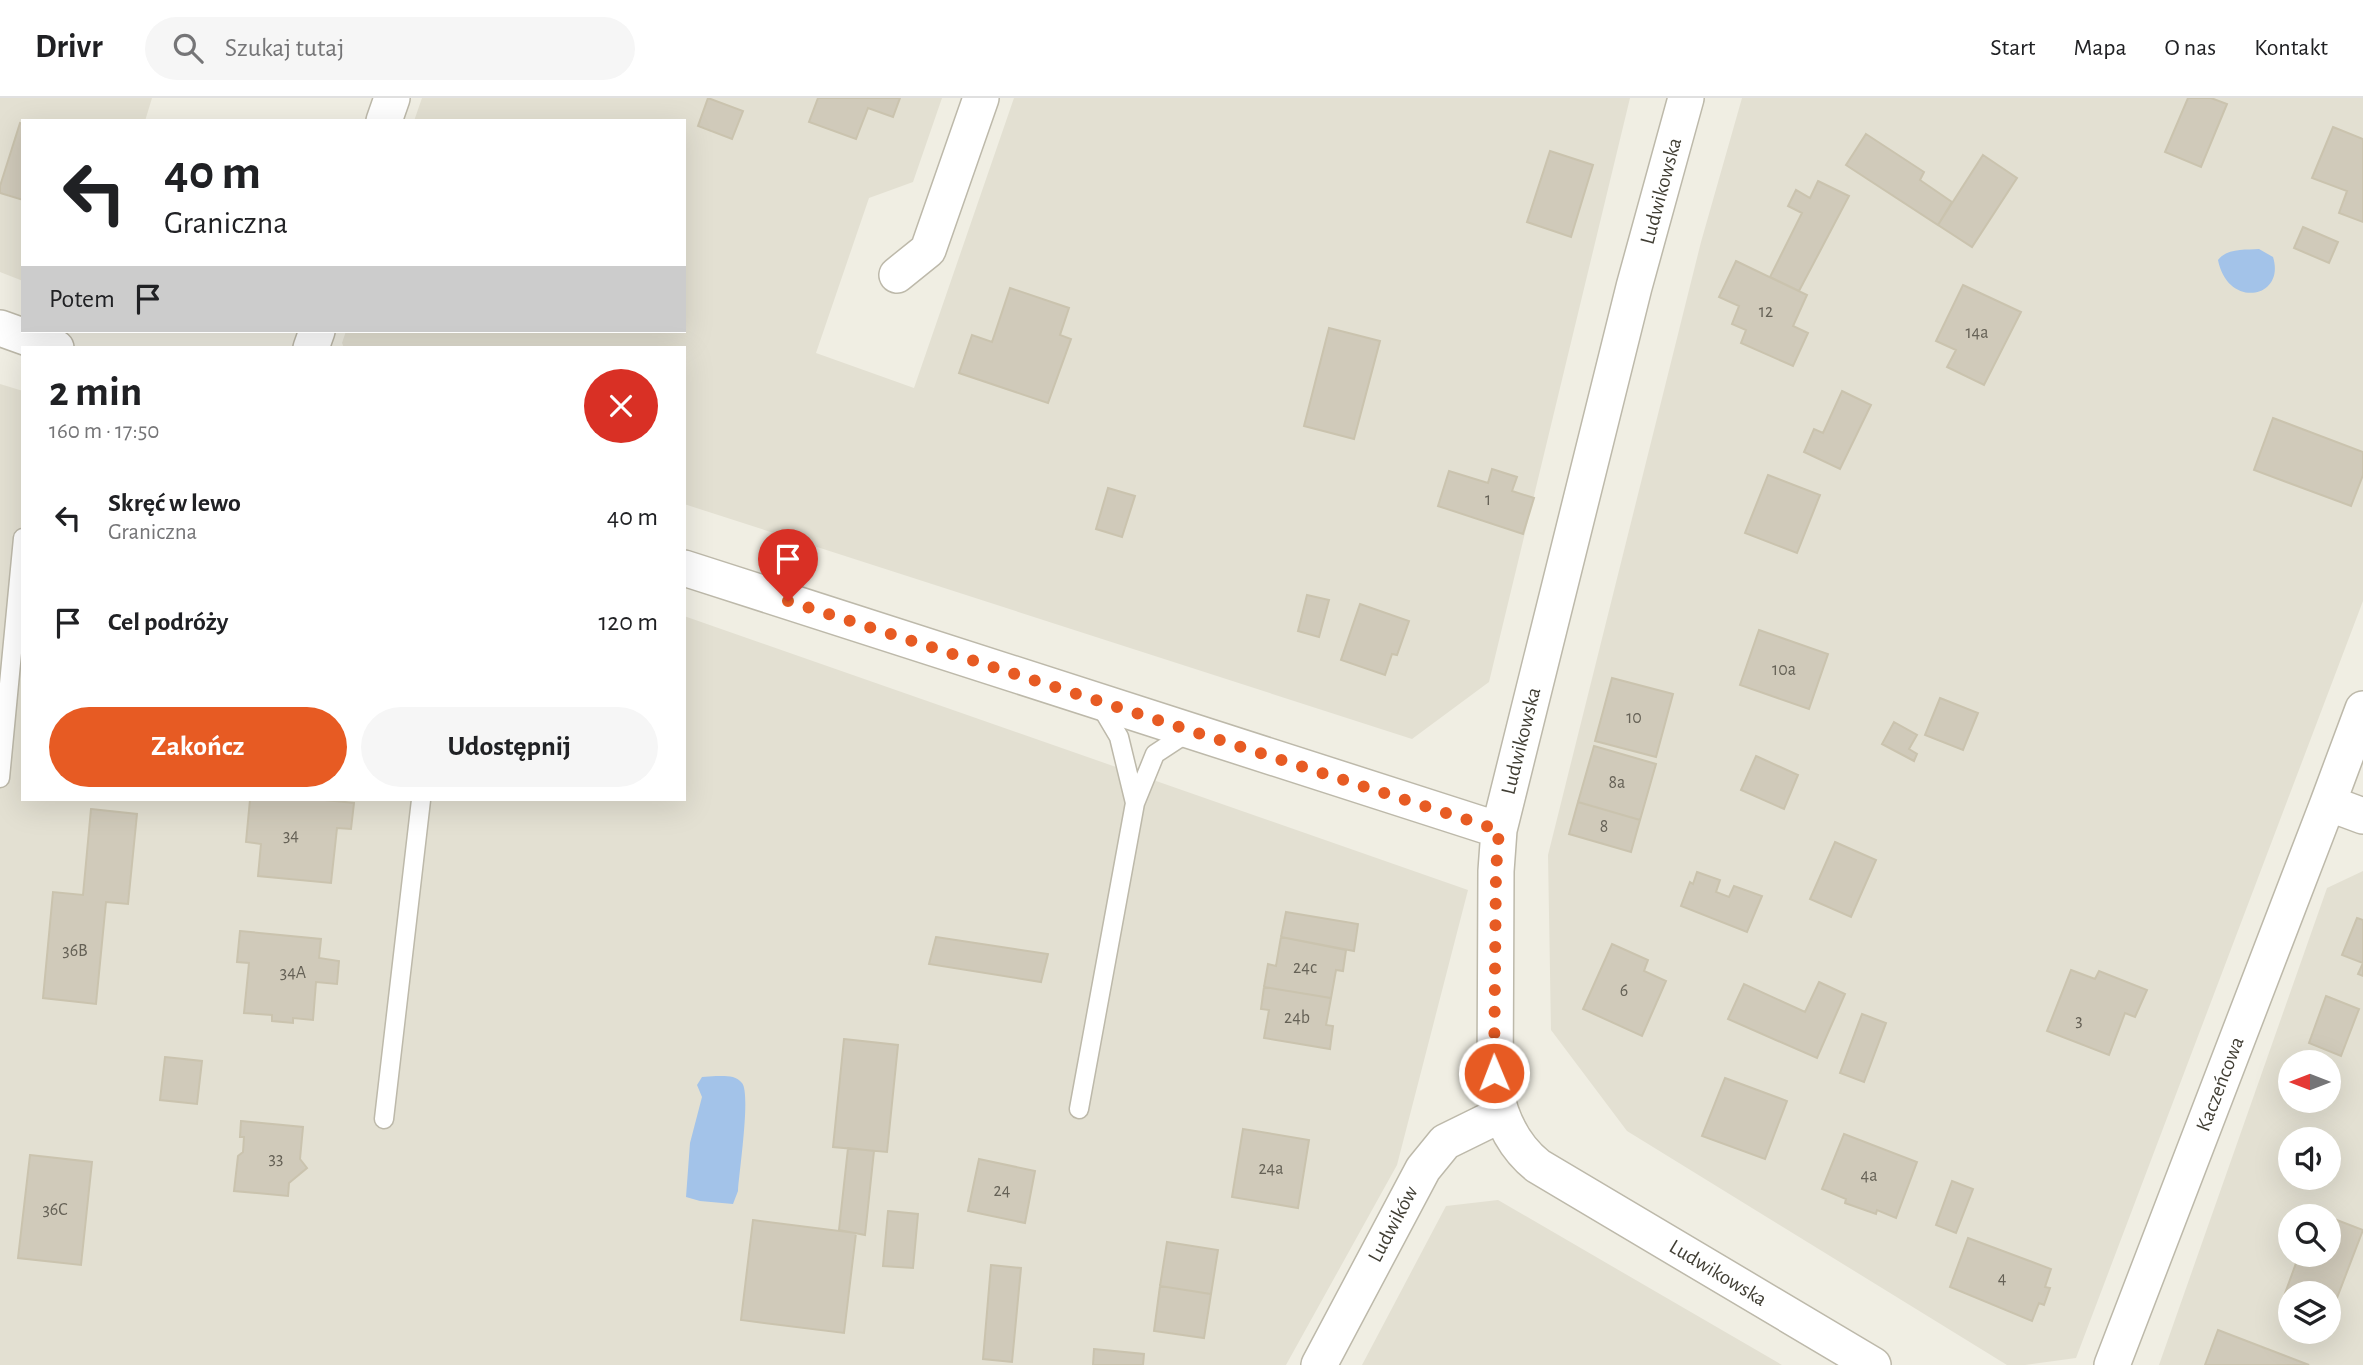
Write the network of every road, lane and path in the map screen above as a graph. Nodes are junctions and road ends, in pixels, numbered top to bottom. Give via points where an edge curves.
1 (391, 98) edge
2 (981, 98) edge
3 (1686, 98) edge
4 (385, 119) edge
5 (897, 275) dead end
6 (0, 328) edge
7 (50, 346) edge
8 (21, 559) edge
9 (686, 569) edge
10 (1098, 701) junction
11 (2363, 709) edge
12 (1190, 731) junction
13 (0, 778) edge
14 (421, 801) edge
15 (1135, 803) junction
16 (2328, 803) junction
17 (2363, 816) edge
18 (1499, 830) junction
19 (1079, 1109) dead end
20 (1500, 1115) junction
21 (384, 1119) dead end
22 (1836, 1355) edge
23 (1319, 1365) edge
24 (1873, 1365) edge
25 (2112, 1365) edge

1 - 4 street
2 - 5 street via 928,250
3 - 18 street, Ludwikowska via 1634,287
6 - 7 street
8 - 13 lane
9 - 10 street
10 - 12 street
10 - 15 lane via 1119,737
11 - 16 street, Kaczeńcowa
12 - 15 lane via 1155,754
12 - 18 street
14 - 21 lane
15 - 19 lane
16 - 17 street
16 - 25 street, Kaczeńcowa
18 - 20 street, Ludwikowska via 1493,1056
20 - 22 street, Ludwikowska via 1525,1156 1550,1174
20 - 23 street, Ludwików via 1445,1142 1423,1168
22 - 24 street, Ludwikowska

